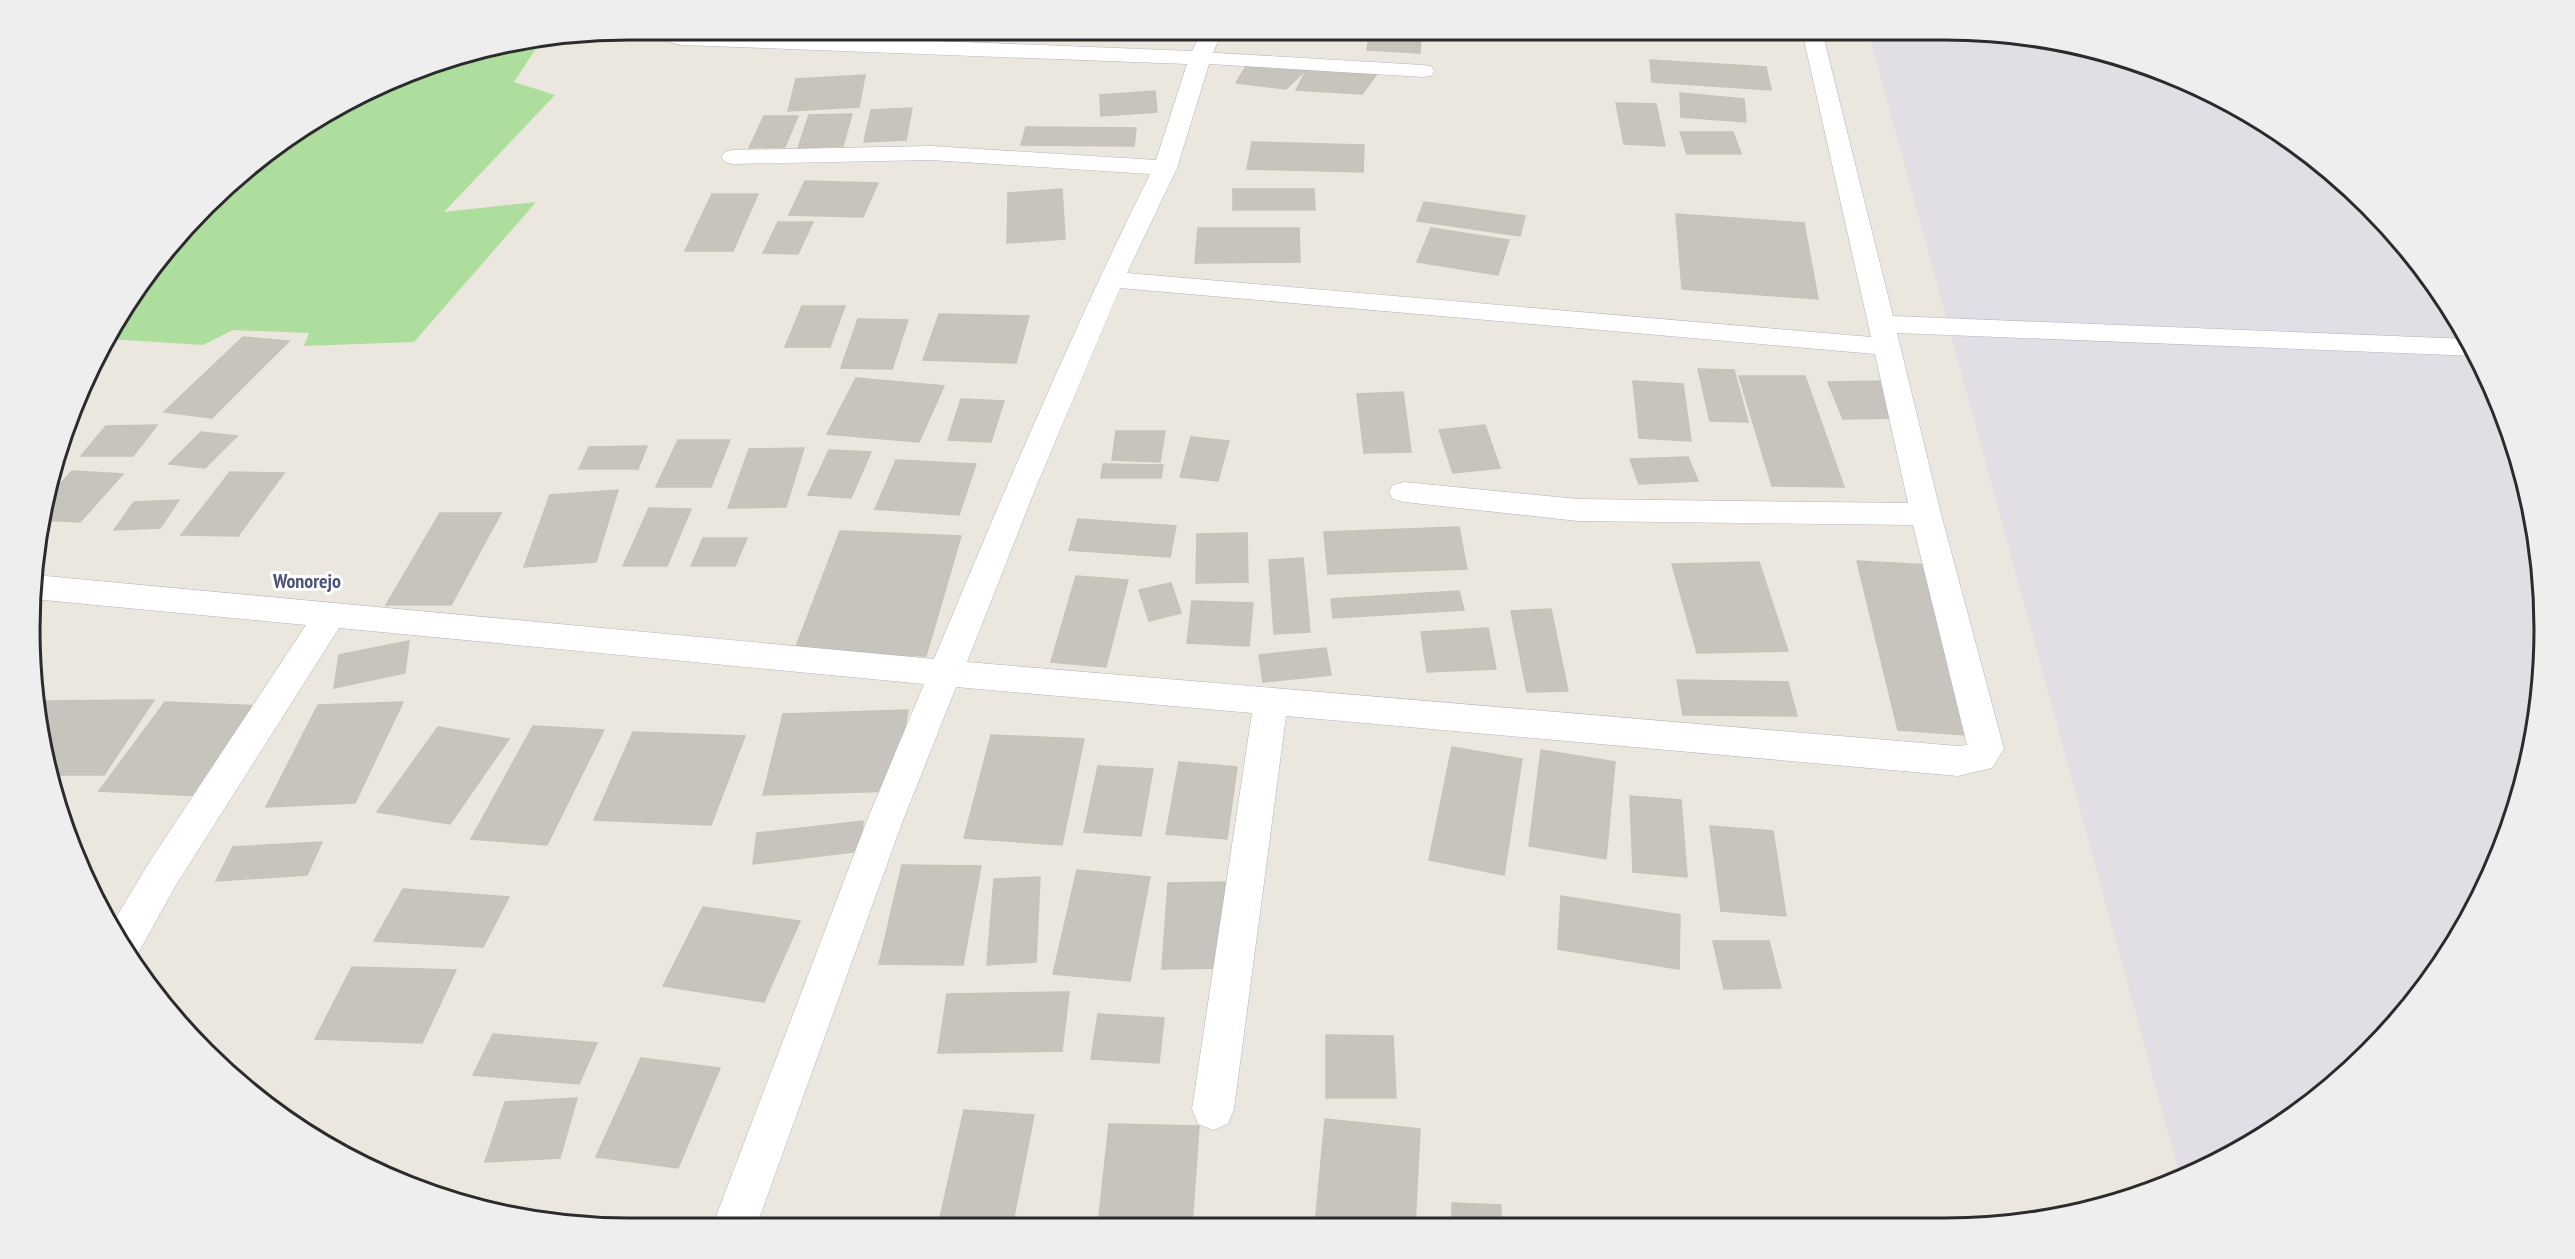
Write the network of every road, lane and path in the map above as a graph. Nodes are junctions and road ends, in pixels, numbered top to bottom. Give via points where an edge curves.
1 (769, 40) edge
2 (1814, 40) edge
3 (1206, 45) edge
4 (1423, 71) dead end
5 (733, 157) dead end
6 (1165, 168) junction
7 (1111, 279) junction
8 (1885, 336) junction
9 (2463, 348) edge
10 (1404, 492) dead end
11 (1926, 514) junction
12 (42, 588) edge
13 (330, 615) junction
14 (944, 673) junction
15 (1271, 701) junction
16 (127, 936) edge
17 (1213, 1109) dead end
18 (737, 1218) edge

1 - 3 street
2 - 8 street
3 - 4 street
3 - 6 street
5 - 6 street via 931,153
6 - 7 street
7 - 8 street
7 - 14 street
8 - 9 street
8 - 11 street
10 - 11 street via 1578,510
11 - 15 street via 1986,750 1979,758 1958,761
12 - 13 street
13 - 14 street
13 - 16 street
14 - 15 street
14 - 18 street
15 - 17 street

